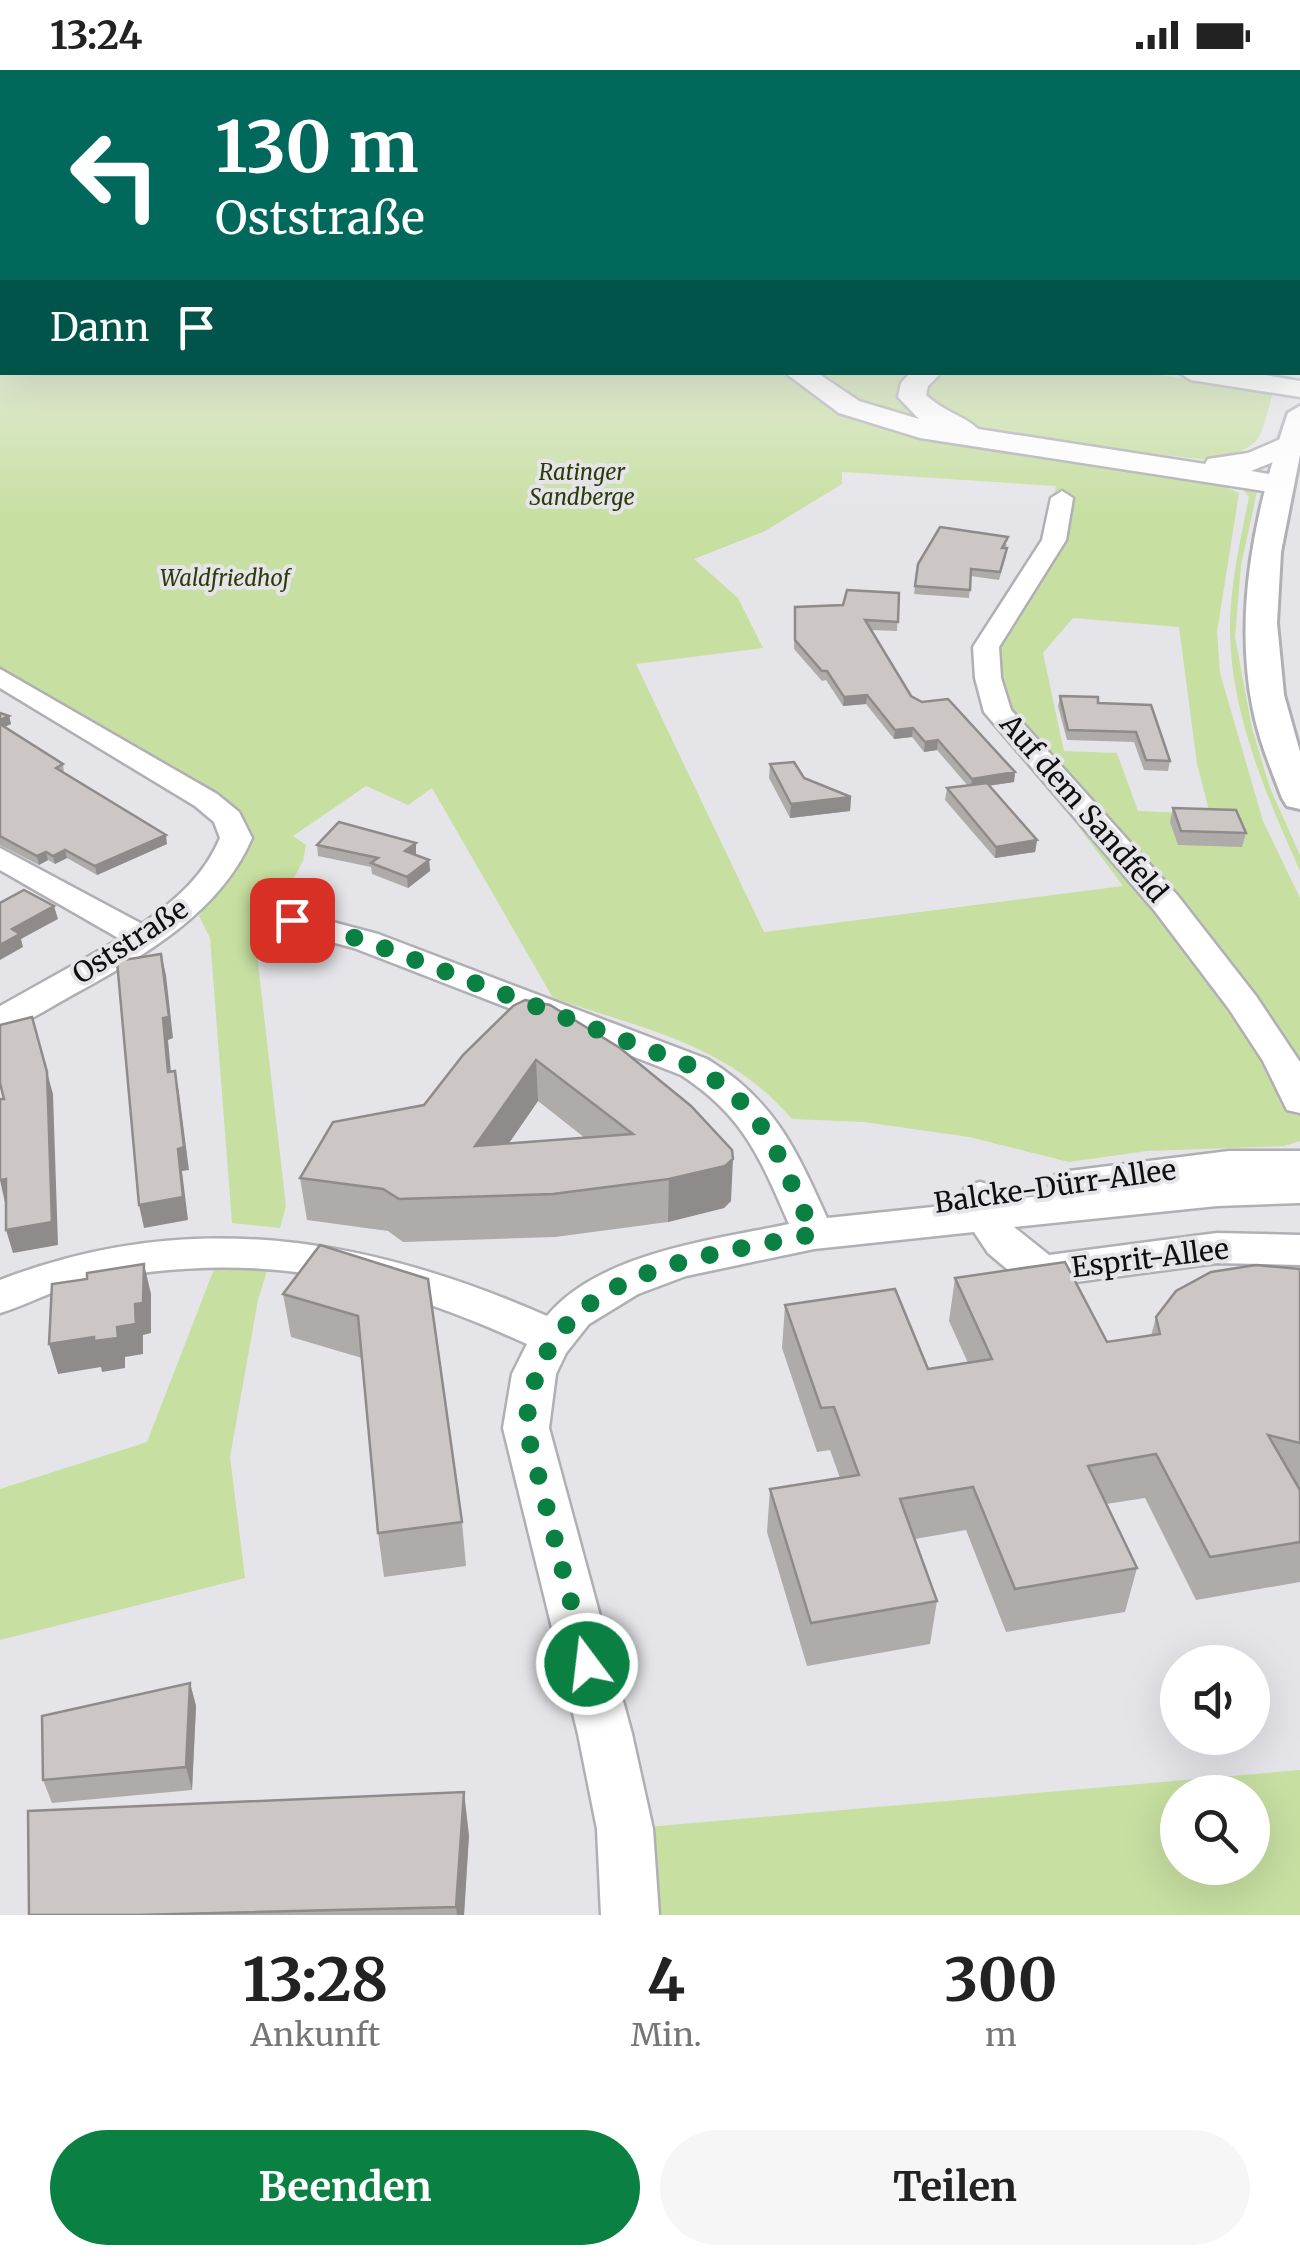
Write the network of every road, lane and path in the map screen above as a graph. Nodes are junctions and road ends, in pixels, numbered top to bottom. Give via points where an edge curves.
1 (801, 375) edge
2 (926, 375) edge
3 (1207, 375) edge
4 (1300, 389) edge
5 (1300, 413) edge
6 (1283, 467) junction
7 (1062, 498) dead end
8 (0, 677) edge
9 (1300, 798) edge
10 (0, 856) edge
11 (292, 920) dead end
12 (143, 938) junction
13 (0, 1020) edge
14 (1300, 1101) edge
15 (1300, 1164) edge
16 (1300, 1189) edge
17 (982, 1205) junction
18 (814, 1234) junction
19 (1300, 1250) edge
20 (0, 1296) edge
21 (554, 1338) junction
22 (630, 1915) edge

1 - 6 highway via 849,406 920,430
2 - 6 highway via 912,398 957,428 1218,465 1255,461
3 - 4 highway
5 - 6 main road
6 - 9 main road via 1265,546 1261,616 1267,698
7 - 14 street, Auf dem Sandfeld via 1054,540 986,648 998,712 1166,903 1244,1004
8 - 12 street, Oststraße via 228,818 234,853 206,889
10 - 12 street
11 - 18 street via 366,941 726,1085 762,1125
12 - 13 street, Oststraße
15 - 17 street, Balcke-Dürr-Allee via 1229,1164
16 - 17 street, Balcke-Dürr-Allee
17 - 18 street, Balcke-Dürr-Allee via 870,1212
17 - 19 street, Esprit-Allee via 1012,1254 1046,1270 1217,1248
18 - 21 street, Balcke-Dürr-Allee via 643,1274 574,1313
20 - 21 street via 136,1258 294,1252 443,1292
21 - 22 street, Balcke-Dürr-Allee via 534,1374 526,1428 606,1734 625,1829

